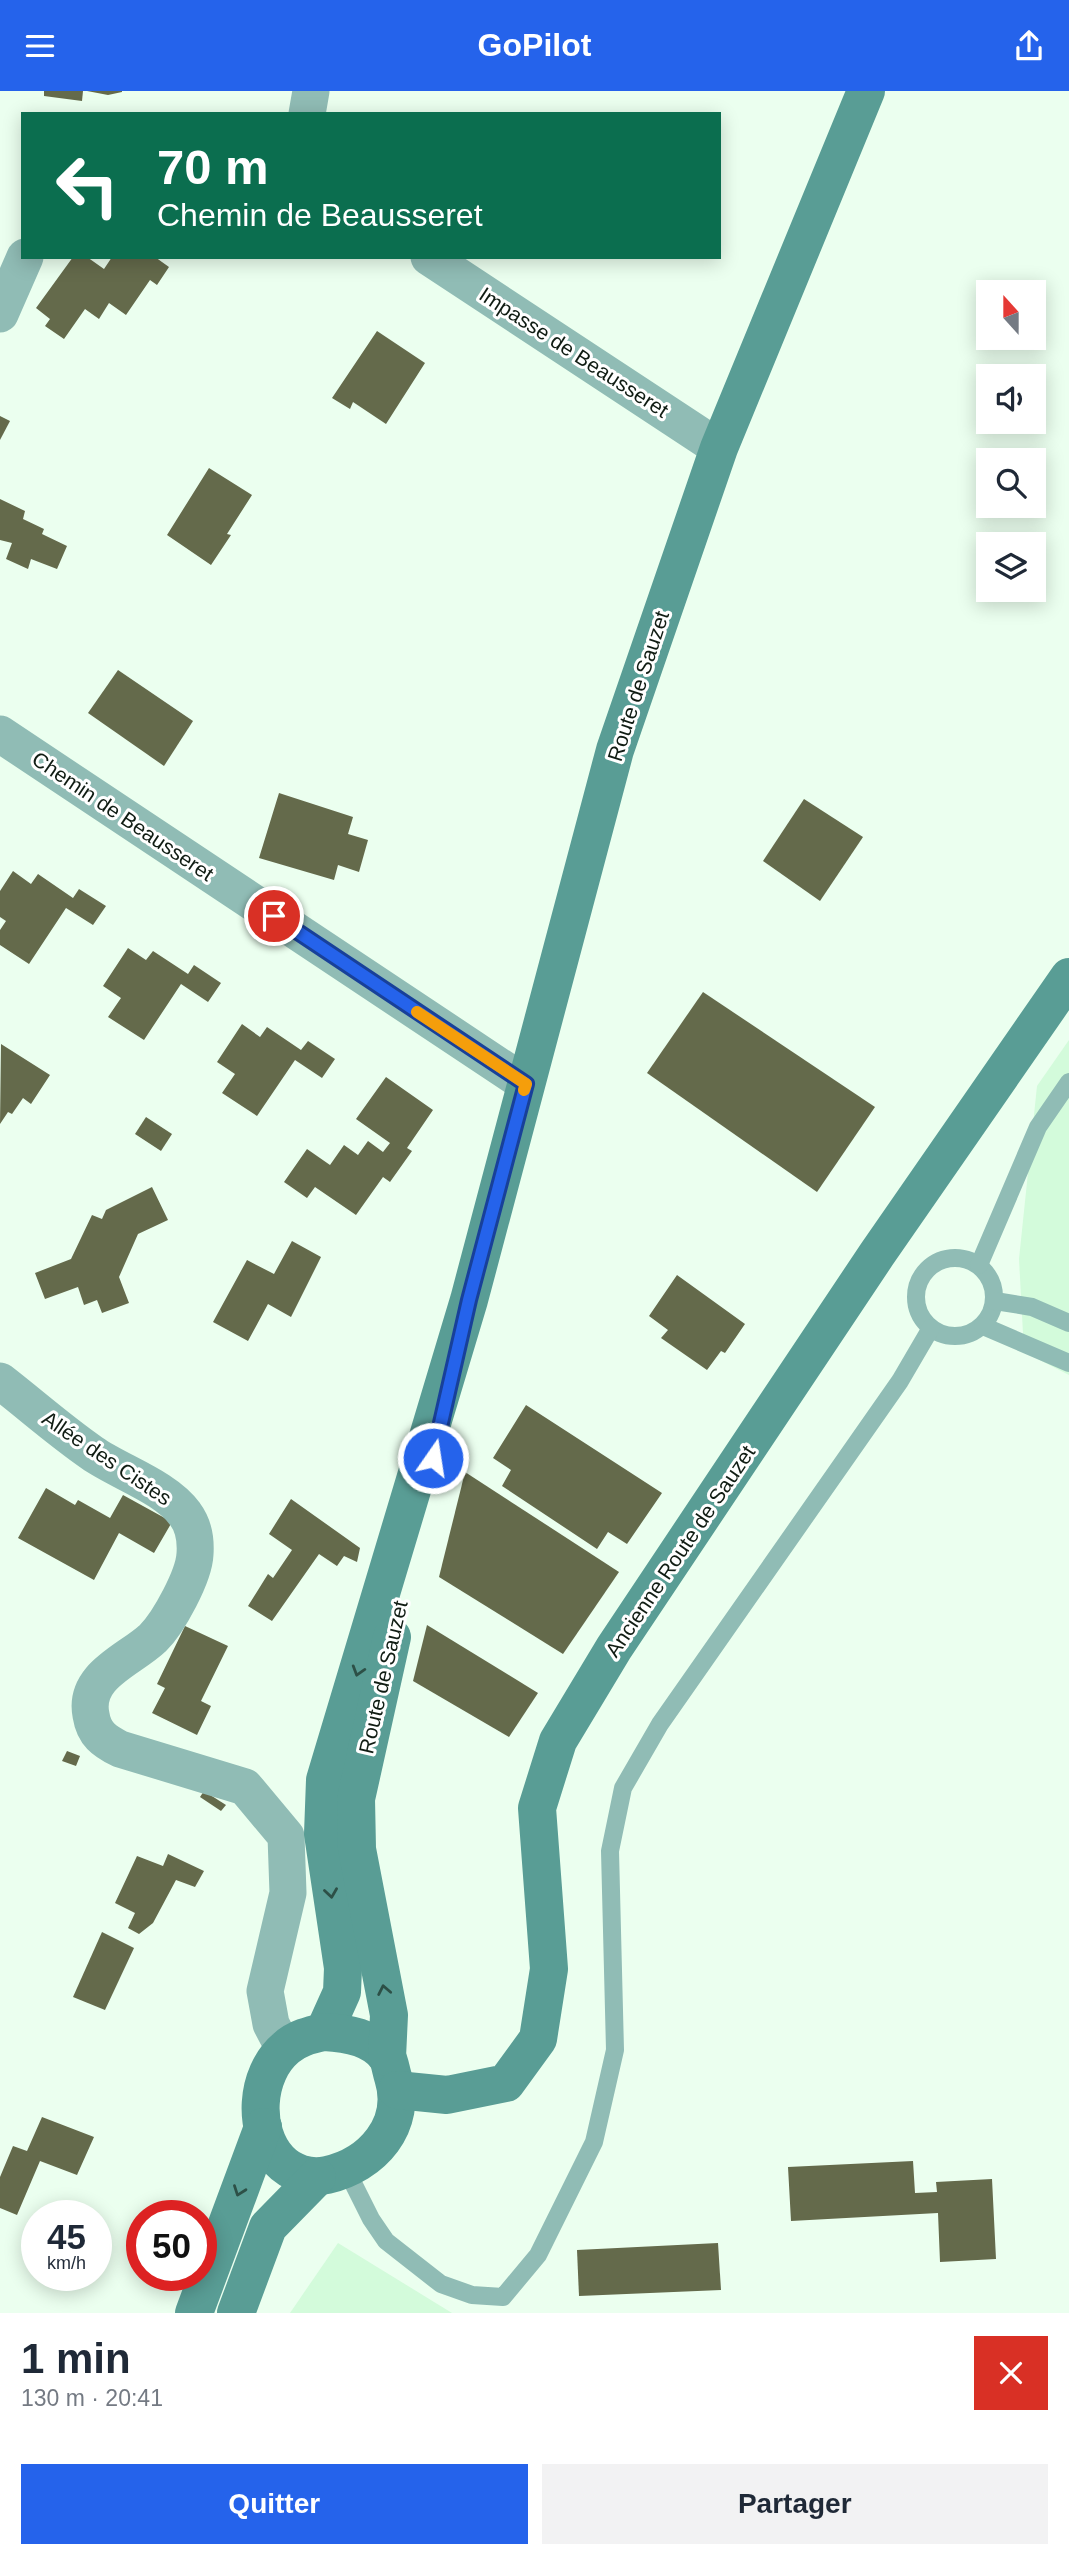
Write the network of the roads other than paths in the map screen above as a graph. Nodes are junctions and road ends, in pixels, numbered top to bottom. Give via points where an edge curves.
1 (311, 91) edge
2 (866, 91) edge
3 (307, 112) edge
4 (24, 259) edge
5 (432, 259) edge
6 (0, 314) edge
7 (719, 448) junction
8 (0, 734) edge
9 (1069, 977) edge
10 (1069, 1082) edge
11 (526, 1084) junction
12 (979, 1265) junction
13 (469, 1300) junction
14 (995, 1301) junction
15 (1069, 1323) edge
16 (983, 1326) junction
17 (932, 1328) junction
18 (1069, 1363) edge
19 (0, 1381) edge
20 (324, 2032) junction
21 (284, 2049) junction
22 (392, 2074) junction
23 (263, 2127) junction
24 (332, 2174) junction
25 (194, 2313) edge
26 (236, 2313) edge

1 - 3 street
2 - 7 main road, Route de Sauzet
4 - 6 street
5 - 7 street, Impasse de Beausseret
7 - 11 main road, Route de Sauzet via 615,750
8 - 11 street, Chemin de Beausseret
9 - 22 main road, Ancienne Route de Sauzet via 877,1254 614,1648 558,1741 537,1808 549,1969 538,2039 506,2083 447,2095
10 - 12 lane via 1038,1127
11 - 13 main road, Route de Sauzet
12 - 14 lane via 989,1275
12 - 17 lane via 953,1257 928,1268 916,1292 922,1318
13 -> 20 main road, Route de Sauzet via 325,1780 323,1834 343,1968 342,1992
22 -> 13 main road, Route de Sauzet via 388,2014 357,1849 356,1799
14 - 15 lane via 1032,1307
14 - 16 lane
16 - 17 lane via 958,1336
16 - 18 lane
17 - 24 lane via 901,1381 660,1724 623,1788 610,1851 615,2050 594,2142 538,2255 503,2297 472,2295 441,2284 386,2241
19 - 21 street, Allée des Cistes via 93,1454 167,1497 184,1513 195,1533 195,1557 179,1601 153,1638 116,1663 95,1686 89,1705 92,1723 102,1741 120,1749 245,1787 286,1836 288,1893 265,1991 271,2024
20 - 21 main road via 303,2037
20 - 22 main road via 348,2033 369,2042
21 - 23 main road via 263,2085
22 - 24 main road via 394,2115 384,2138 368,2158
23 - 24 main road via 268,2146 280,2162 297,2173
23 -> 25 main road
24 - 26 main road via 268,2227

